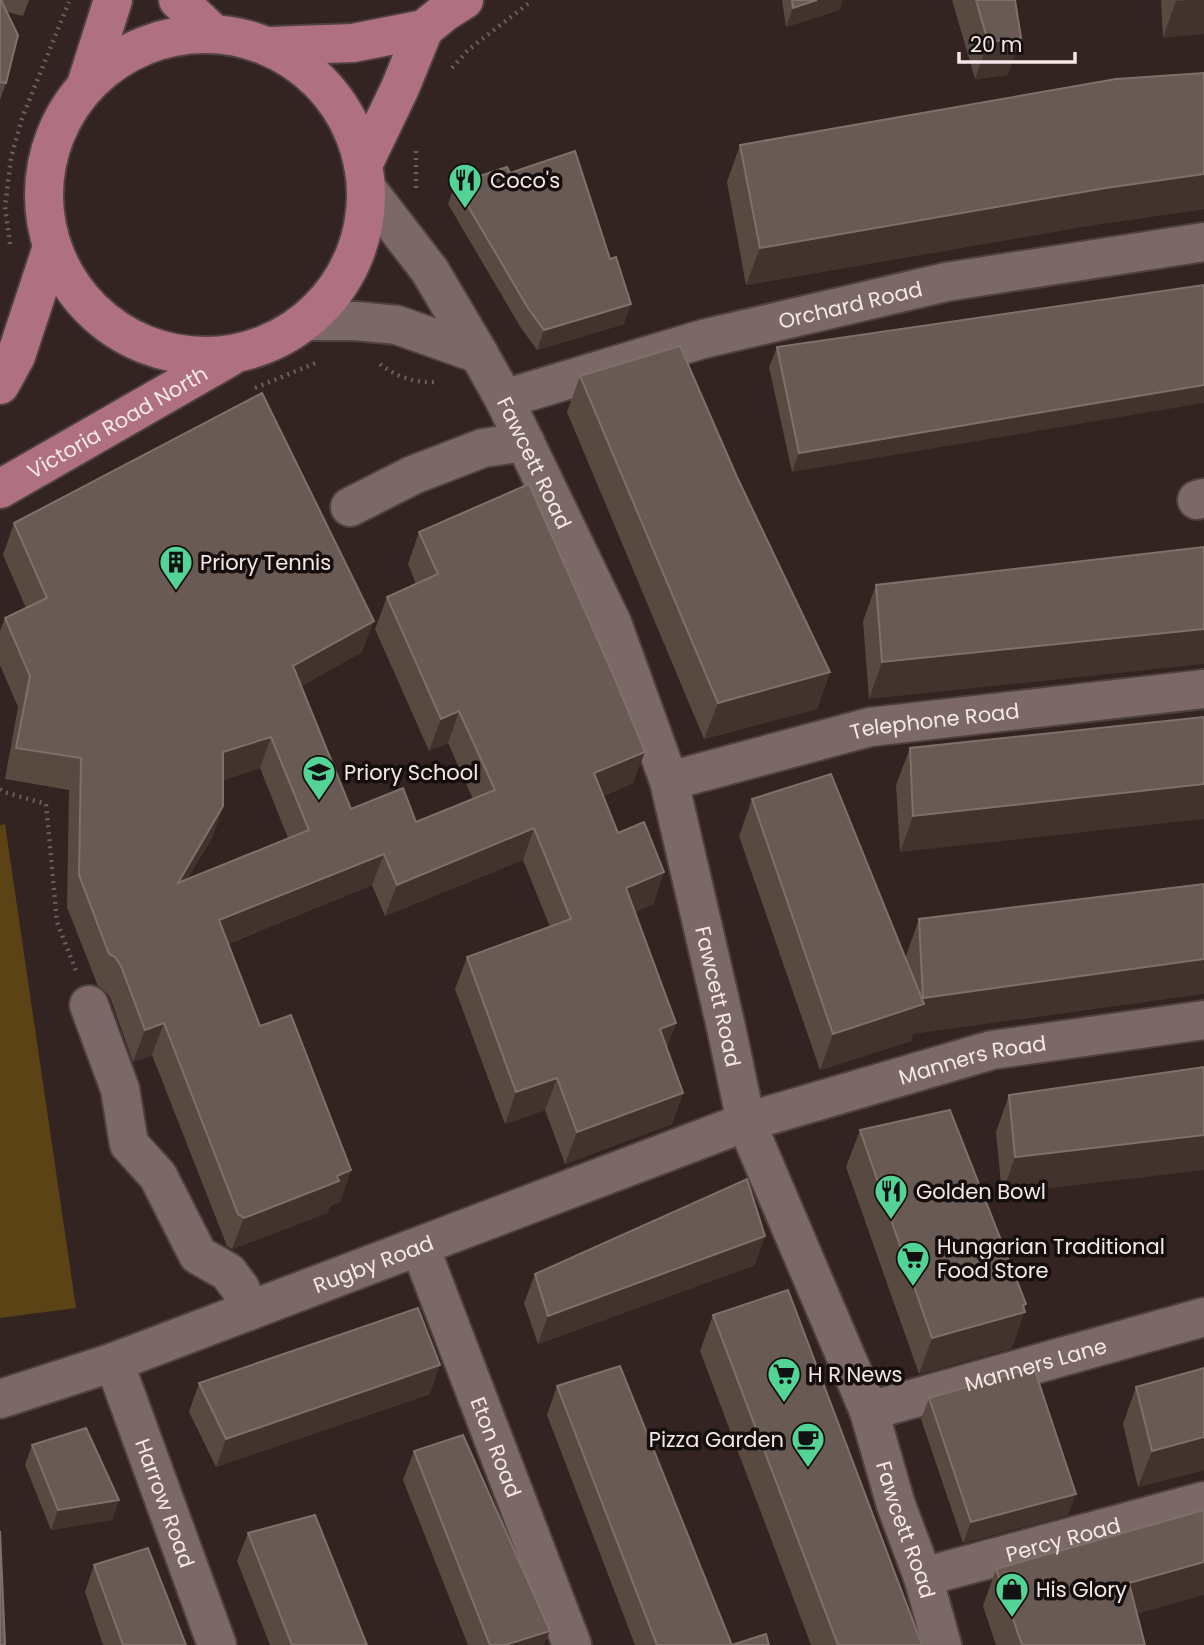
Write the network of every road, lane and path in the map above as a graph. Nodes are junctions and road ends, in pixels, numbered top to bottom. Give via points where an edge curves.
1 (69, 0) edge
2 (113, 0) edge
3 (177, 0) edge
4 (464, 0) edge
5 (527, 0) edge
6 (424, 29) junction
7 (213, 33) junction
8 (270, 46) junction
9 (446, 76) dead end
10 (86, 85) junction
11 (419, 136) dead end
12 (365, 177) junction
13 (416, 193) dead end
14 (1204, 242) edge
15 (52, 247) junction
16 (10, 248) dead end
17 (307, 321) junction
18 (235, 354) junction
19 (479, 354) junction
20 (0, 385) edge
21 (504, 399) junction
22 (525, 442) junction
23 (0, 489) edge
24 (350, 507) dead end
25 (1204, 689) edge
26 (669, 781) junction
27 (0, 789) edge
28 (89, 1004) joint
29 (1204, 1020) edge
30 (746, 1122) junction
31 (420, 1247) junction
32 (249, 1311) junction
33 (1204, 1317) edge
34 (114, 1362) junction
35 (0, 1399) edge
36 (869, 1411) junction
37 (1204, 1501) edge
38 (923, 1577) junction
39 (217, 1645) edge
40 (572, 1645) edge
41 (942, 1645) edge

1 - 16 path via 11,158 5,207
2 - 10 main road
3 - 7 main road
4 - 6 main road
5 - 9 path via 529,4 468,50
6 - 8 main road via 353,43
6 - 12 main road
7 - 8 main road
7 - 10 main road via 166,38 123,56
8 - 12 main road via 311,72 342,107
10 - 15 main road via 61,120 47,161 43,204
11 - 13 path
12 - 17 main road via 364,230 350,268
12 - 19 street, Fawcett Road via 430,271
14 - 21 street, Orchard Road via 946,282 703,339
15 - 18 main road via 73,288 104,322 134,340 189,356
15 - 20 main road via 16,356
17 - 18 main road via 285,336
17 - 19 street via 397,325
18 - 23 main road, Victoria Road North
19 - 21 street, Fawcett Road
21 - 22 street, Fawcett Road
22 - 24 street via 483,448 413,475
22 - 26 street, Fawcett Road via 612,623
25 - 26 street, Telephone Road via 870,727
26 - 30 street, Fawcett Road
27 - 28 path via 46,804 57,922
28 - 32 street via 120,1089 128,1144 158,1176 198,1255 228,1272
29 - 30 street, Manners Road via 992,1050
30 - 31 street, Rugby Road
30 - 36 street, Fawcett Road
31 - 32 street, Rugby Road
31 - 40 street, Eton Road
32 - 34 street, Rugby Road
33 - 36 street, Manners Lane
34 - 35 street, Rugby Road
34 - 39 street, Harrow Road
36 - 38 street, Fawcett Road
37 - 38 street, Percy Road
38 - 41 street, Fawcett Road

